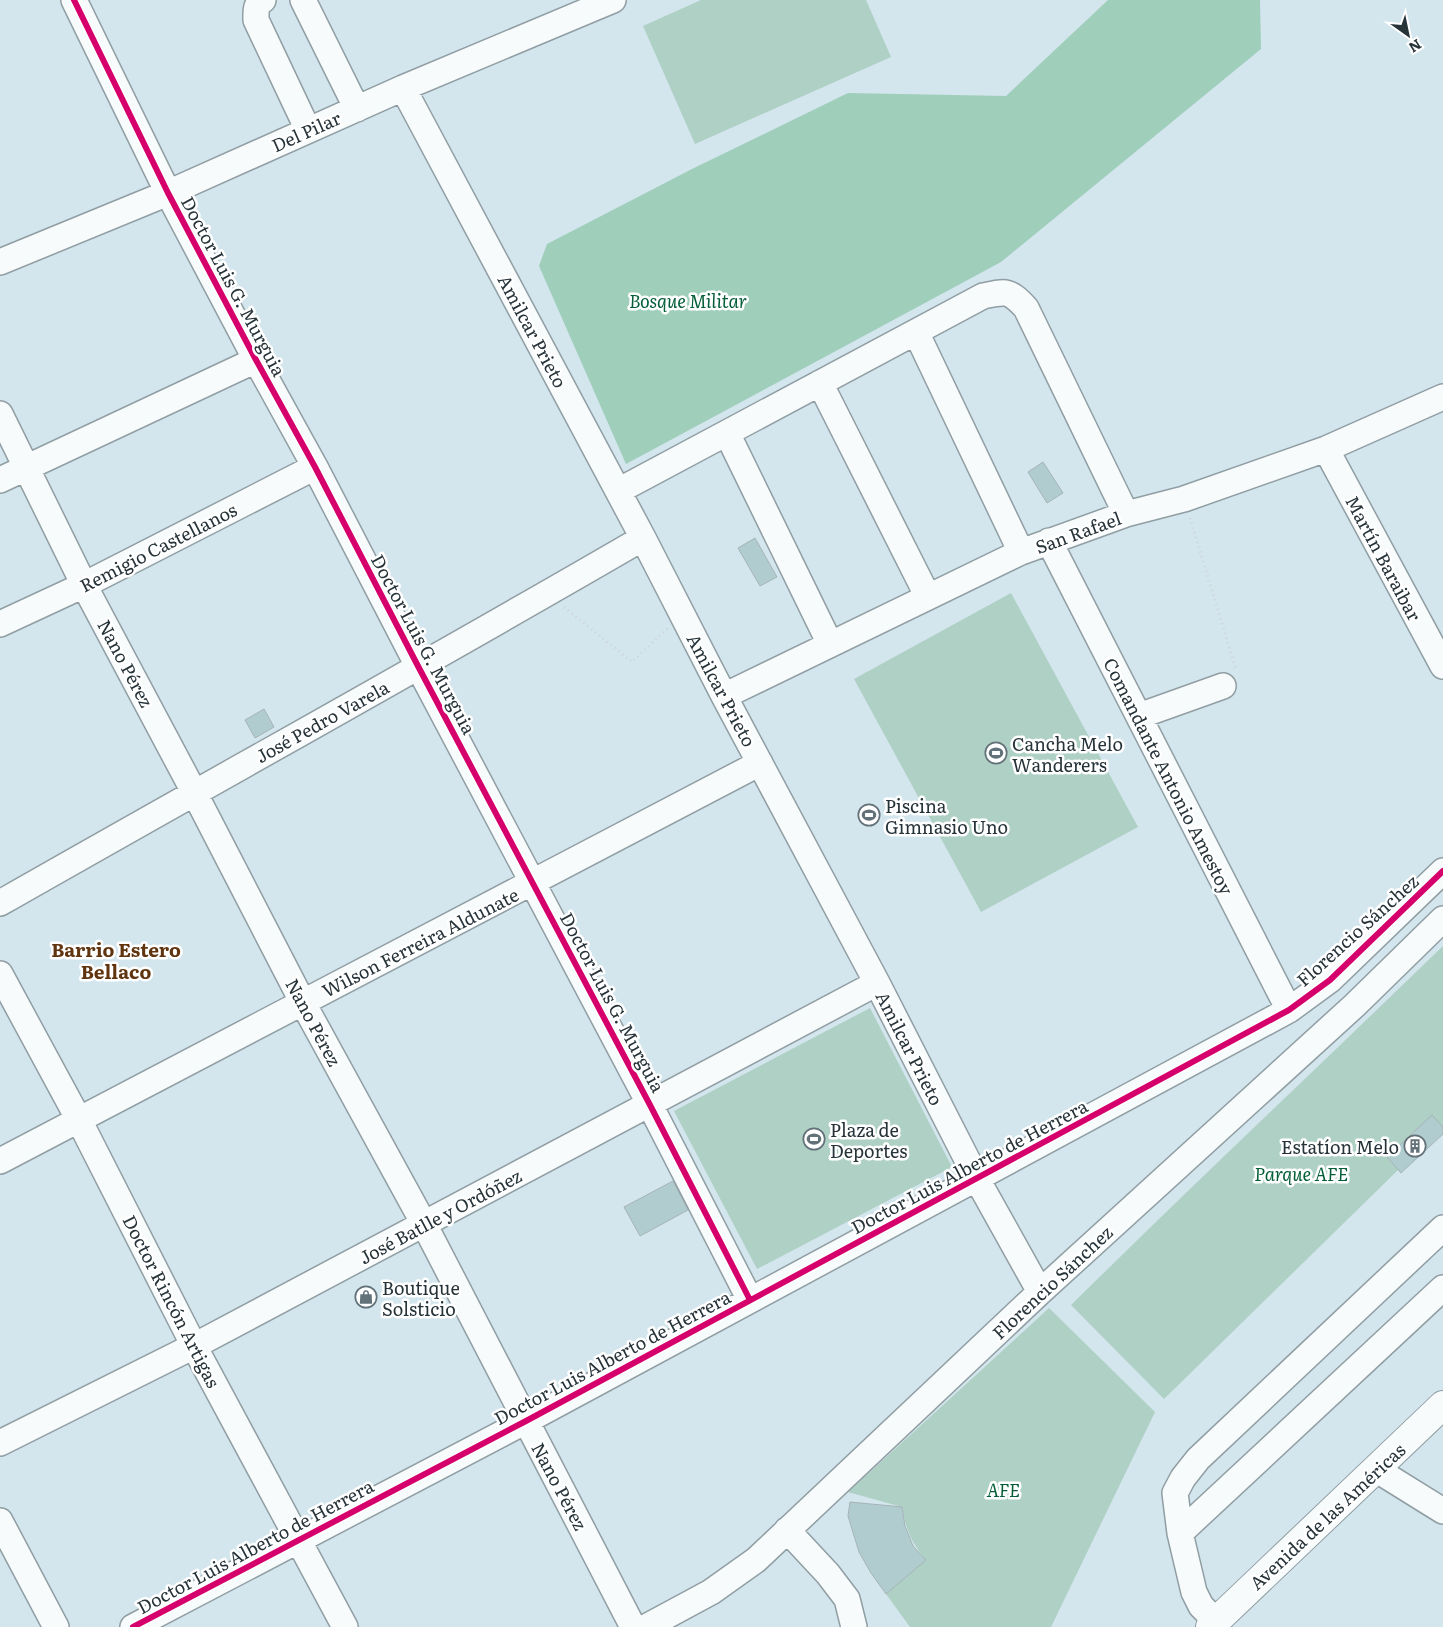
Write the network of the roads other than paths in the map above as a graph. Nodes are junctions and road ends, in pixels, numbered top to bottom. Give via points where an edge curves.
1 (74, 0) edge
2 (263, 0) edge
3 (303, 0) edge
4 (613, 0) edge
5 (403, 88) junction
6 (357, 109) junction
7 (308, 130) junction
8 (168, 193) junction
9 (0, 262) edge
10 (916, 332) junction
11 (256, 360) junction
12 (820, 383) junction
13 (1443, 397) edge
14 (0, 414) edge
15 (727, 433) junction
16 (1326, 449) junction
17 (315, 467) junction
18 (27, 468) junction
19 (0, 480) edge
20 (618, 491) junction
21 (1126, 514) junction
22 (643, 538) junction
23 (1049, 542) junction
24 (1021, 552) junction
25 (84, 585) junction
26 (928, 598) junction
27 (0, 624) edge
28 (830, 644) junction
29 (1443, 666) edge
30 (419, 668) junction
31 (1223, 686) road end
32 (724, 696) junction
33 (1139, 716) junction
34 (760, 763) junction
35 (194, 792) junction
36 (1443, 871) edge
37 (534, 883) junction
38 (0, 903) edge
39 (1443, 919) edge
40 (0, 974) edge
41 (1330, 980) junction
42 (877, 983) junction
43 (303, 1003) junction
44 (1355, 1005) junction
45 (1289, 1010) junction
46 (650, 1105) junction
47 (79, 1120) junction
48 (0, 1161) edge
49 (977, 1179) junction
50 (424, 1224) junction
51 (1443, 1228) edge
52 (1443, 1288) edge
53 (1040, 1292) junction
54 (750, 1300) junction
55 (194, 1346) junction
56 (1443, 1405) edge
57 (526, 1421) junction
58 (0, 1443) edge
59 (1376, 1470) junction
60 (1443, 1511) edge
61 (0, 1521) edge
62 (788, 1530) junction
63 (1180, 1533) junction
64 (299, 1539) junction
65 (1213, 1624) edge
66 (56, 1627) edge
67 (133, 1627) edge
68 (346, 1627) edge
69 (633, 1627) edge
70 (646, 1627) edge
71 (854, 1627) edge

1 - 8 street, Doctor Luis G. Murguia
2 - 7 street via 256,10 256,20
3 - 6 street
4 - 5 street, Del Pilar
5 - 6 street, Del Pilar
5 - 20 street, Amilcar Prieto
6 - 7 street, Del Pilar
7 - 8 street, Del Pilar
8 - 9 street, Del Pilar
8 - 11 street, Doctor Luis G. Murguia
10 - 12 street
10 - 21 street via 984,296 1001,292 1013,294 1026,308
10 - 24 street
11 - 17 street, Doctor Luis G. Murguia
11 - 18 street
12 - 15 street
12 - 26 street
13 - 16 street, San Rafael
14 - 18 street, Nano Pérez
15 - 20 street
15 - 28 street
16 - 21 street, San Rafael via 1184,499
16 - 29 street, Martín Baraibar
17 - 25 street, Remigio Castellanos
17 - 30 street, Doctor Luis G. Murguia
18 - 19 street
18 - 25 street, Nano Pérez
20 - 22 street, Amilcar Prieto
21 - 23 street, San Rafael
22 - 30 street, José Pedro Varela
22 - 32 street, Amilcar Prieto
23 - 24 street, San Rafael
23 - 33 street, Comandante Antonio Amestoy
24 - 26 street, San Rafael
25 - 27 street, Remigio Castellanos
25 - 35 street, Nano Pérez
26 - 28 street, San Rafael
28 - 32 street, San Rafael
30 - 35 street, José Pedro Varela
30 - 37 street, Doctor Luis G. Murguia
31 - 33 street
32 - 34 street, Amilcar Prieto
33 - 45 street, Comandante Antonio Amestoy
34 - 37 street, Wilson Ferreira Aldunate
34 - 42 street, Amilcar Prieto
35 - 38 street, José Pedro Varela
35 - 43 street, Nano Pérez
36 - 41 street, Florencio Sánchez
37 - 43 street, Wilson Ferreira Aldunate
37 - 46 street, Doctor Luis G. Murguia
39 - 44 street, Florencio Sánchez
40 - 47 street, Doctor Rincón Artigas
41 - 44 street
41 - 45 street, Florencio Sánchez
42 - 46 street, José Batlle y Ordóñez
42 - 49 street, Amilcar Prieto
43 - 47 street, Wilson Ferreira Aldunate
43 - 50 street, Nano Pérez
44 - 53 street, Florencio Sánchez
45 - 49 street, Doctor Luis Alberto de Herrera
46 - 50 street, José Batlle y Ordóñez
46 - 54 street, Doctor Luis G. Murguia
47 - 48 street, Wilson Ferreira Aldunate
47 - 55 street, Doctor Rincón Artigas
49 - 53 street, Amilcar Prieto
49 - 54 street, Doctor Luis Alberto de Herrera
50 - 55 street, José Batlle y Ordóñez
50 - 57 street, Nano Pérez
51 - 63 street via 1198,1459 1175,1493
52 - 63 street
53 - 62 street, Florencio Sánchez
54 - 57 street, Doctor Luis Alberto de Herrera
55 - 58 street, José Batlle y Ordóñez
55 - 64 street, Doctor Rincón Artigas
56 - 59 main road, Avenida de las Américas
57 - 64 street, Doctor Luis Alberto de Herrera
57 - 69 street, Nano Pérez
59 - 60 street
59 - 65 main road, Avenida de las Américas
61 - 66 street
62 - 70 street, Florencio Sánchez via 756,1560 711,1592
62 - 71 street via 847,1600
63 - 65 street via 1194,1592
64 - 67 street, Doctor Luis Alberto de Herrera
64 - 68 street, Doctor Rincón Artigas

